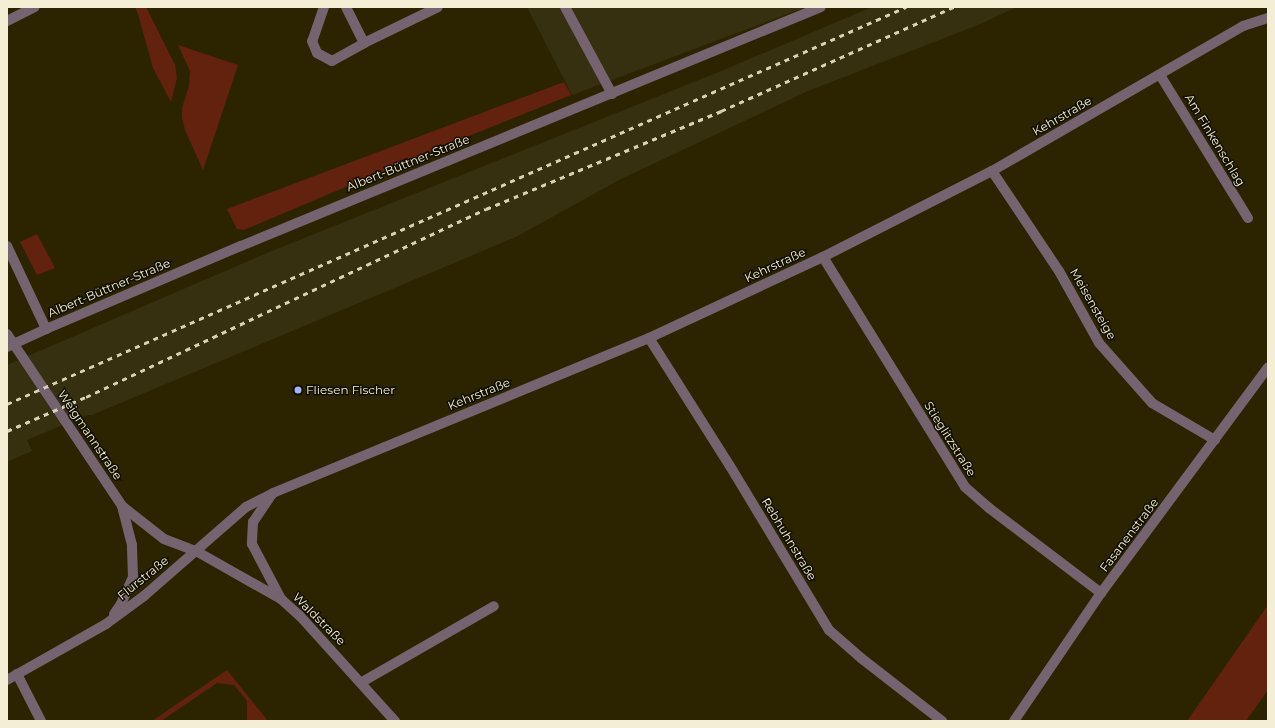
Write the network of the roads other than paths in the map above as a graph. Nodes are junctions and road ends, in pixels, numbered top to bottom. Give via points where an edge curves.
1 (35, 7) edge
2 (324, 7) edge
3 (346, 7) edge
4 (438, 7) edge
5 (565, 7) edge
6 (821, 7) edge
7 (1268, 18) edge
8 (7, 21) edge
9 (364, 43) junction
10 (1160, 75) junction
11 (612, 94) junction
12 (992, 171) junction
13 (1248, 218) dead end
14 (7, 246) edge
15 (823, 257) junction
16 (46, 330) junction
17 (7, 334) edge
18 (649, 338) junction
19 (7, 347) edge
20 (1268, 367) edge
21 (1215, 440) junction
22 (273, 493) junction
23 (122, 506) junction
24 (164, 538) joint
25 (196, 551) junction
26 (1101, 593) junction
27 (282, 600) junction
28 (494, 606) dead end
29 (106, 624) junction
30 (17, 674) junction
31 (7, 680) edge
32 (362, 682) junction
33 (41, 721) edge
34 (395, 721) edge
35 (942, 721) edge
36 (1014, 721) edge

1 - 8 street
2 - 9 street via 312,41 318,53 332,61
3 - 9 street
4 - 9 street
5 - 11 street
6 - 11 street, Albert-Büttner-Straße
7 - 10 street, Kehrstraße via 1243,26
10 - 12 street, Kehrstraße
10 - 13 street, Am Finkenschlag
11 - 16 street, Albert-Büttner-Straße via 241,246
12 - 15 street, Kehrstraße
12 - 21 street, Meisensteige via 1059,271 1099,344 1152,403
14 - 16 street
15 - 18 street, Kehrstraße
15 - 26 street, Stieglitzstraße via 965,487
16 - 19 street, Albert-Büttner-Straße, bridge
17 - 23 street, Weigmannstraße
18 - 22 street, Kehrstraße
18 - 35 street, Rebhuhnstraße via 829,630
20 - 21 street, Fasanenstraße
21 - 26 street, Fasanenstraße
22 - 25 street, Kehrstraße via 246,507
22 - 27 street via 253,522 252,544
23 - 24 street, Weigmannstraße
23 - 29 street, Flurstraße via 132,545 133,577 121,604
24 - 25 street, Waldstraße
25 - 27 street, Waldstraße
25 - 29 street, Flurstraße via 144,596
26 - 36 street, Fasanenstraße
27 - 32 street, Waldstraße
28 - 32 street
29 - 30 street, Flurstraße
30 - 31 street, Flurstraße
30 - 33 street
32 - 34 street, Waldstraße

